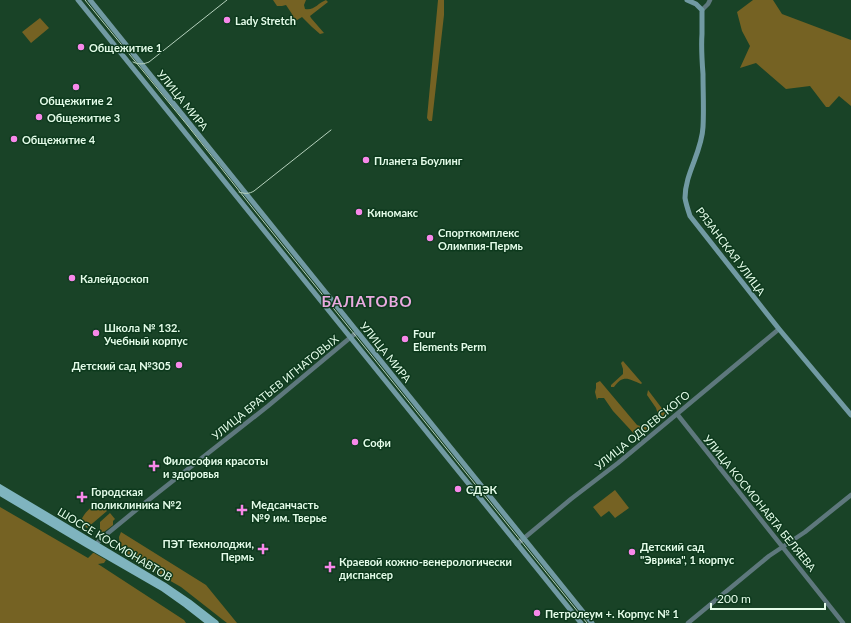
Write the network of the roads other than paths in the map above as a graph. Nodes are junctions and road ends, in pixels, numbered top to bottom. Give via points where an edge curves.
1 (78, 0) edge
2 (90, 0) edge
3 (687, 0) edge
4 (710, 0) edge
5 (702, 10) junction
6 (779, 329) junction
7 (357, 332) junction
8 (350, 338) junction
9 (677, 414) junction
10 (851, 415) edge
11 (0, 486) edge
12 (0, 493) edge
13 (851, 496) edge
14 (523, 538) junction
15 (517, 544) junction
16 (94, 546) junction
17 (783, 547) junction
18 (209, 623) edge
19 (216, 623) edge
20 (580, 623) edge
21 (592, 623) edge
22 (688, 623) edge
23 (843, 623) edge

1 - 8 main road, УЛИЦА МИРА
2 - 7 main road, УЛИЦА МИРА
3 - 5 main road
4 - 5 street
5 - 6 main road, РЯЗАНСКАЯ УЛИЦА via 703,127 700,148 686,190 687,208 690,216
6 - 9 street, УЛИЦА ОДОЕВСКОГО
6 - 10 main road, РЯЗАНСКАЯ УЛИЦА
7 - 8 street, УЛИЦА БРАТЬЕВ ИГНАТОВЫХ
7 - 14 main road, УЛИЦА МИРА
8 - 15 main road, УЛИЦА МИРА
8 - 16 street, УЛИЦА БРАТЬЕВ ИГНАТОВЫХ
9 - 14 street, УЛИЦА ОДОЕВСКОГО
9 - 17 street, УЛИЦА КОСМОНАВТА БЕЛЯЕВА
11 - 16 main road, ШОССЕ КОСМОНАВТОВ
12 - 16 main road, ШОССЕ КОСМОНАВТОВ
13 - 17 street
14 - 15 street, УЛИЦА ОДОЕВСКОГО
14 - 21 main road, УЛИЦА МИРА
15 - 20 main road, УЛИЦА МИРА
16 - 18 main road, ШОССЕ КОСМОНАВТОВ via 162,588
16 - 19 main road, ШОССЕ КОСМОНАВТОВ via 164,585
17 - 22 street
17 - 23 street, УЛИЦА КОСМОНАВТА БЕЛЯЕВА

